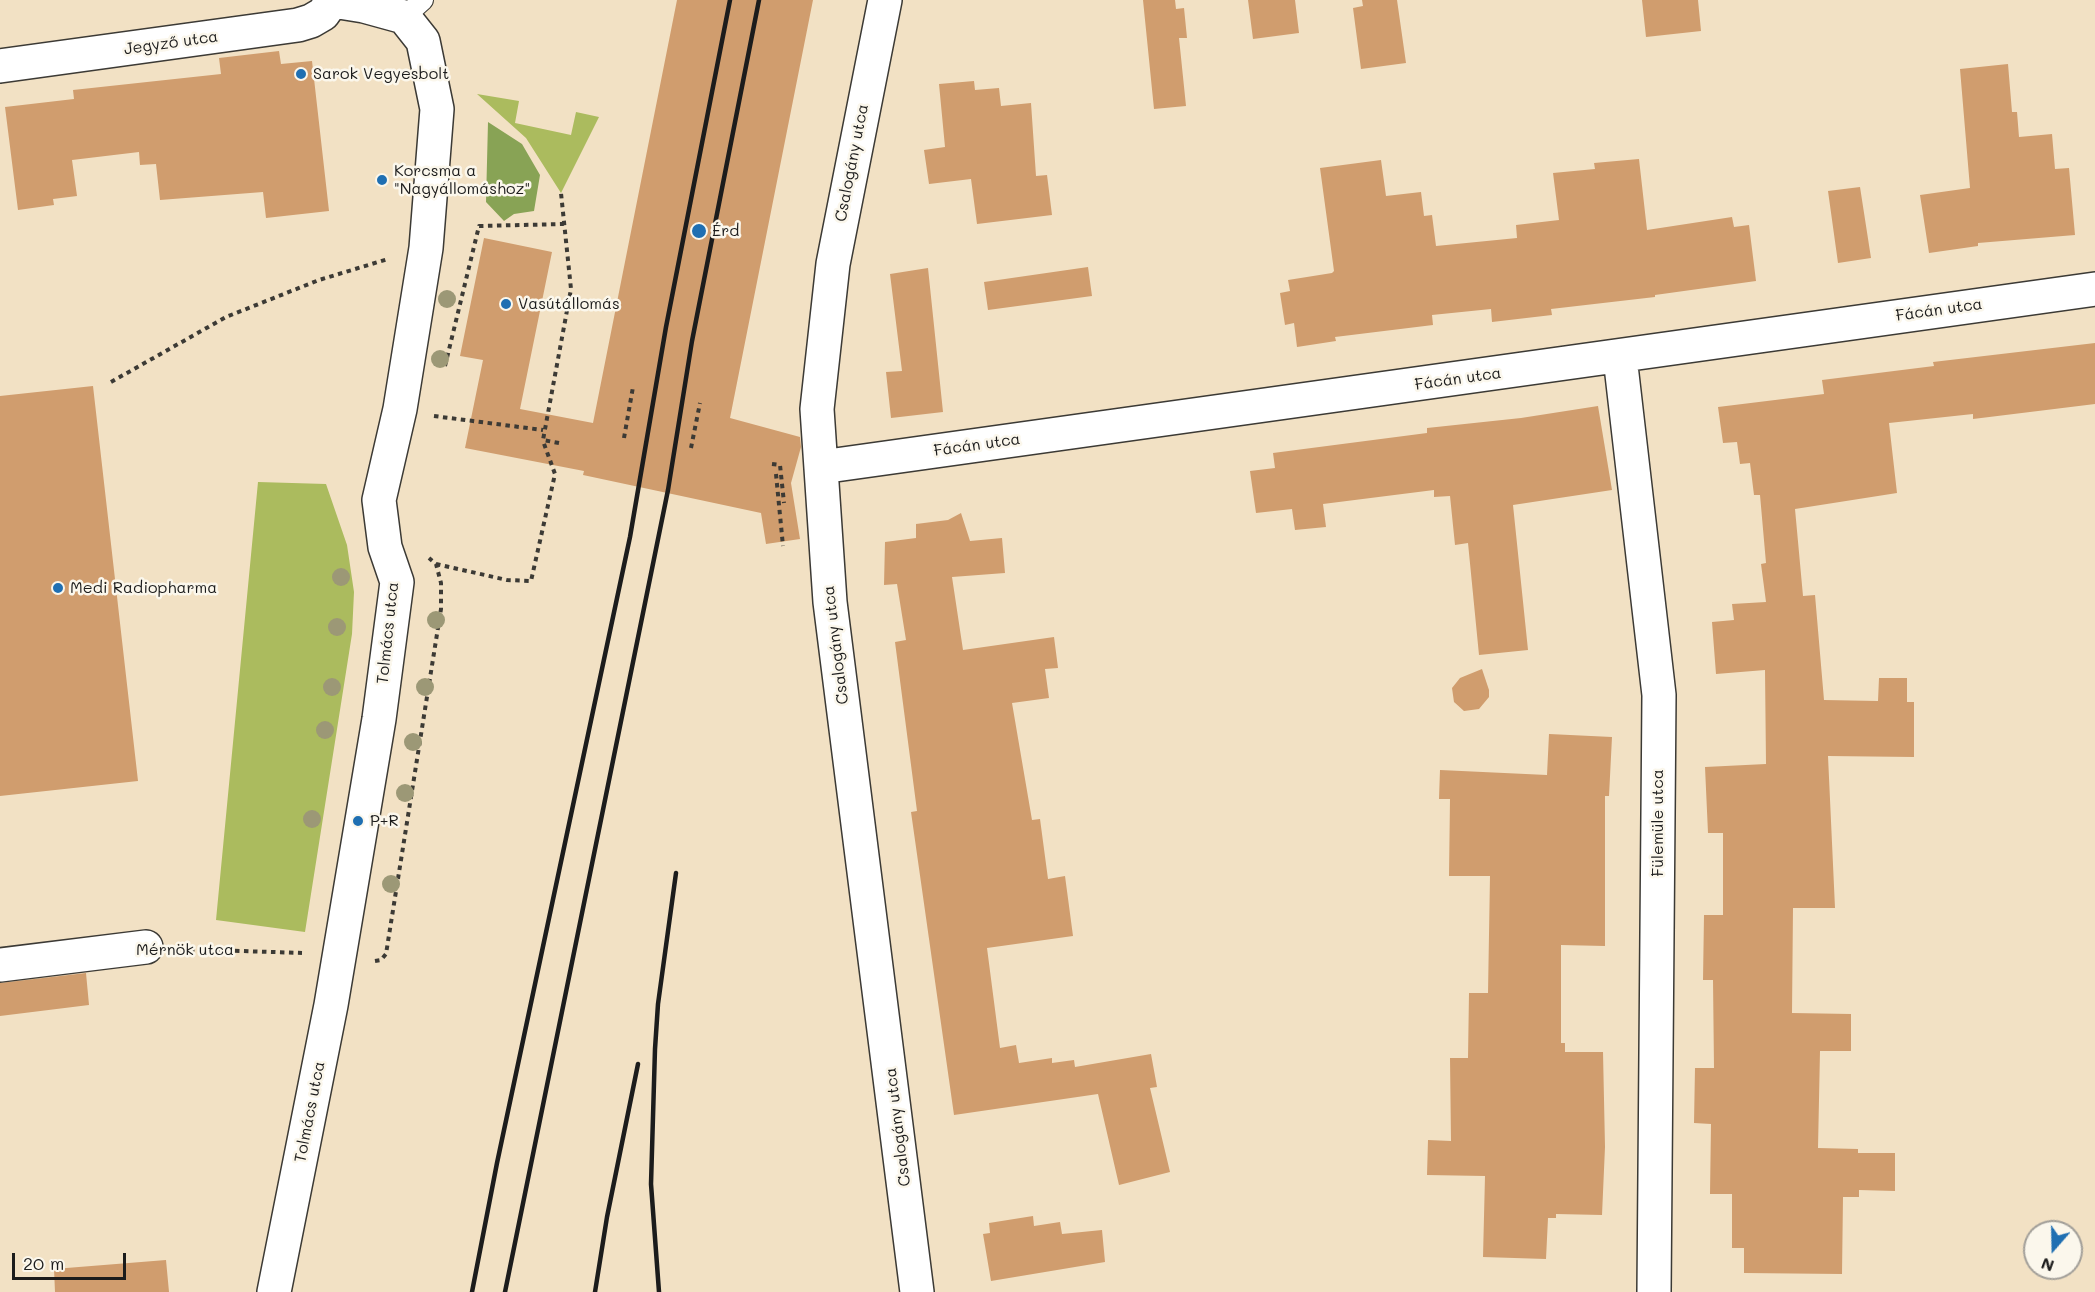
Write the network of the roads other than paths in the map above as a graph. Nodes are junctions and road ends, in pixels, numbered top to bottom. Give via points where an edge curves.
1 (885, 0) edge
2 (333, 1) edge
3 (413, 9) edge
4 (0, 66) edge
5 (2095, 289) edge
6 (1620, 357) junction
7 (821, 466) junction
8 (146, 947) road end
9 (0, 965) edge
10 (274, 1292) edge
11 (917, 1292) edge
12 (1654, 1292) edge

1 - 7 street, Csalogány utca via 833,264 817,409
2 - 3 street, Tolmács utca
2 - 4 street, Jegyző utca via 311,21 298,25
3 - 10 street, Tolmács utca via 437,109 426,248 400,409 379,500 385,547 397,582 379,719 331,1005
5 - 6 street, Fácán utca
6 - 7 street, Fácán utca
6 - 12 street, Fülemüle utca via 1659,695
7 - 11 street, Csalogány utca via 830,602
8 - 9 street, Mérnök utca

